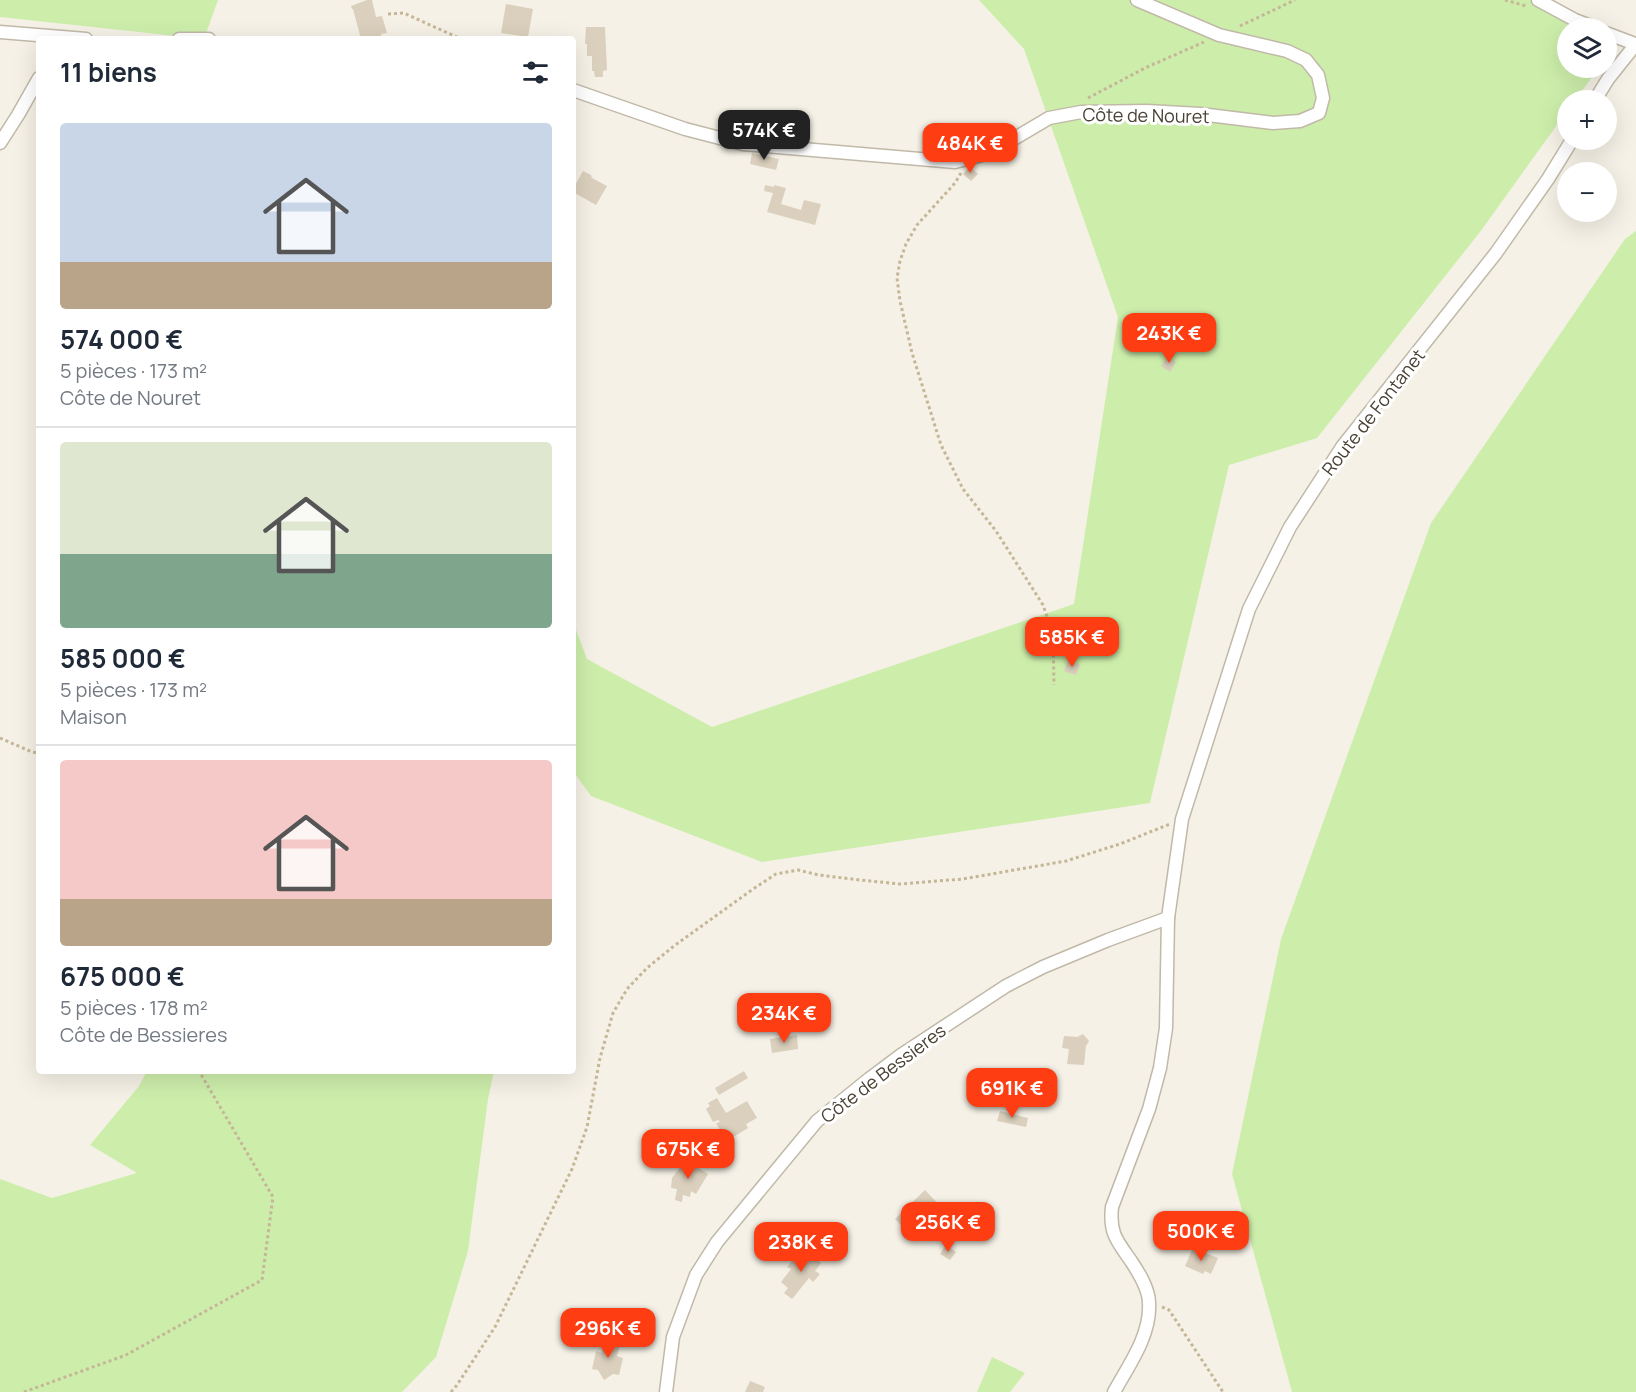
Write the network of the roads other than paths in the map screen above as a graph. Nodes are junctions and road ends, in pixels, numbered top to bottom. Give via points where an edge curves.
1 (1137, 0) edge
2 (1538, 0) edge
3 (1571, 18) edge
4 (0, 32) edge
5 (36, 36) edge
6 (1617, 37) edge
7 (1635, 44) edge
8 (36, 83) edge
9 (1601, 90) edge
10 (576, 91) edge
11 (0, 143) edge
12 (1566, 150) edge
13 (1168, 918) junction
14 (666, 1392) edge
15 (1114, 1392) edge

1 - 10 street, Côte de Nouret via 1219,36 1287,51 1306,60 1318,75 1323,98 1319,113 1300,121 1273,123 1200,114 1081,112 1049,118 990,153 955,162 743,144 685,129
2 - 3 street
4 - 5 street
6 - 7 street
7 - 9 street
8 - 11 street
12 - 13 street, Route de Fontanet via 1497,253 1342,447 1290,527 1249,609 1182,819
13 - 14 street, Côte de Bessieres via 1043,966 1006,986 901,1055 817,1121 717,1242 696,1275 673,1337
13 - 15 street, Route de Fontanet via 1166,1028 1160,1068 1110,1222 1115,1239 1140,1275 1149,1301 1148,1320 1141,1343

